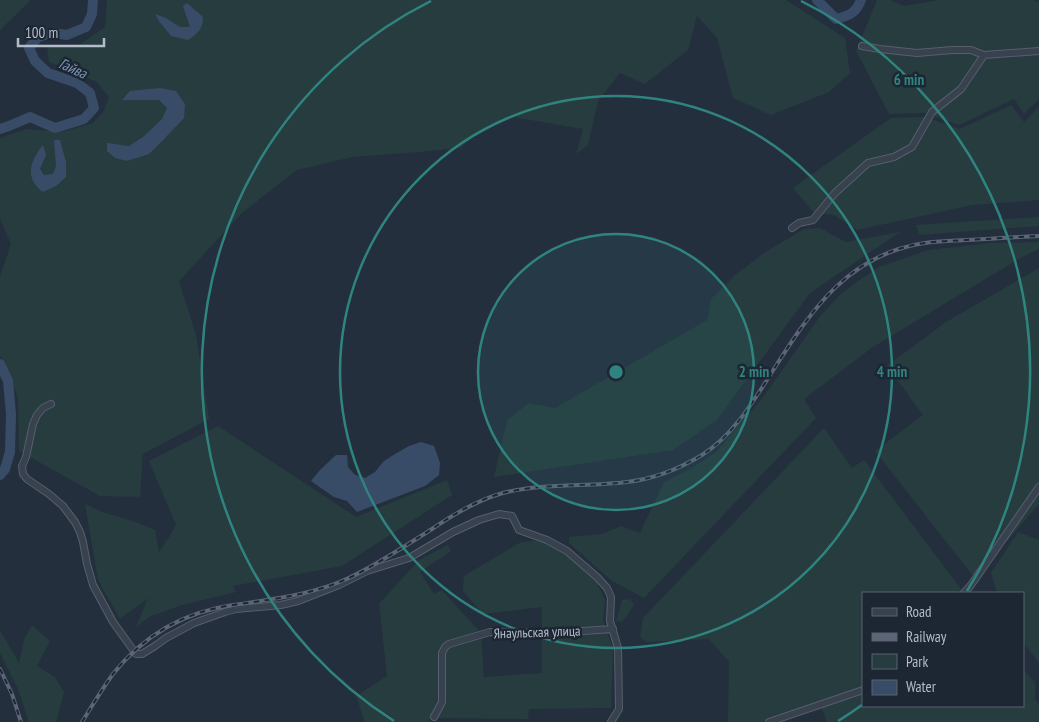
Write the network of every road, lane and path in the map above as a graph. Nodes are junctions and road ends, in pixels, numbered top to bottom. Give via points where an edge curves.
1 (862, 46) dead end
2 (1039, 51) edge
3 (984, 54) junction
4 (792, 228) dead end
5 (51, 404) dead end
6 (1039, 487) edge
7 (965, 592) edge
8 (613, 629) junction
9 (862, 690) edge
10 (434, 716) dead end
11 (611, 722) edge
12 (769, 722) edge

1 - 3 street via 916,53 971,50
2 - 3 street
3 - 4 street via 961,89 932,112 912,147 894,157 868,163 835,193 813,220
5 - 8 street via 43,408 32,424 23,474 63,506 75,522 93,585 113,622 136,654 142,654 194,623 225,612 298,601 367,571 409,558 453,532 499,514 512,516 519,530 567,551 597,577 611,597
6 - 7 street
8 - 10 street, Янаульская улица via 552,633 490,632 449,644 442,653 442,702
8 - 11 street via 618,648 619,709
9 - 12 street

